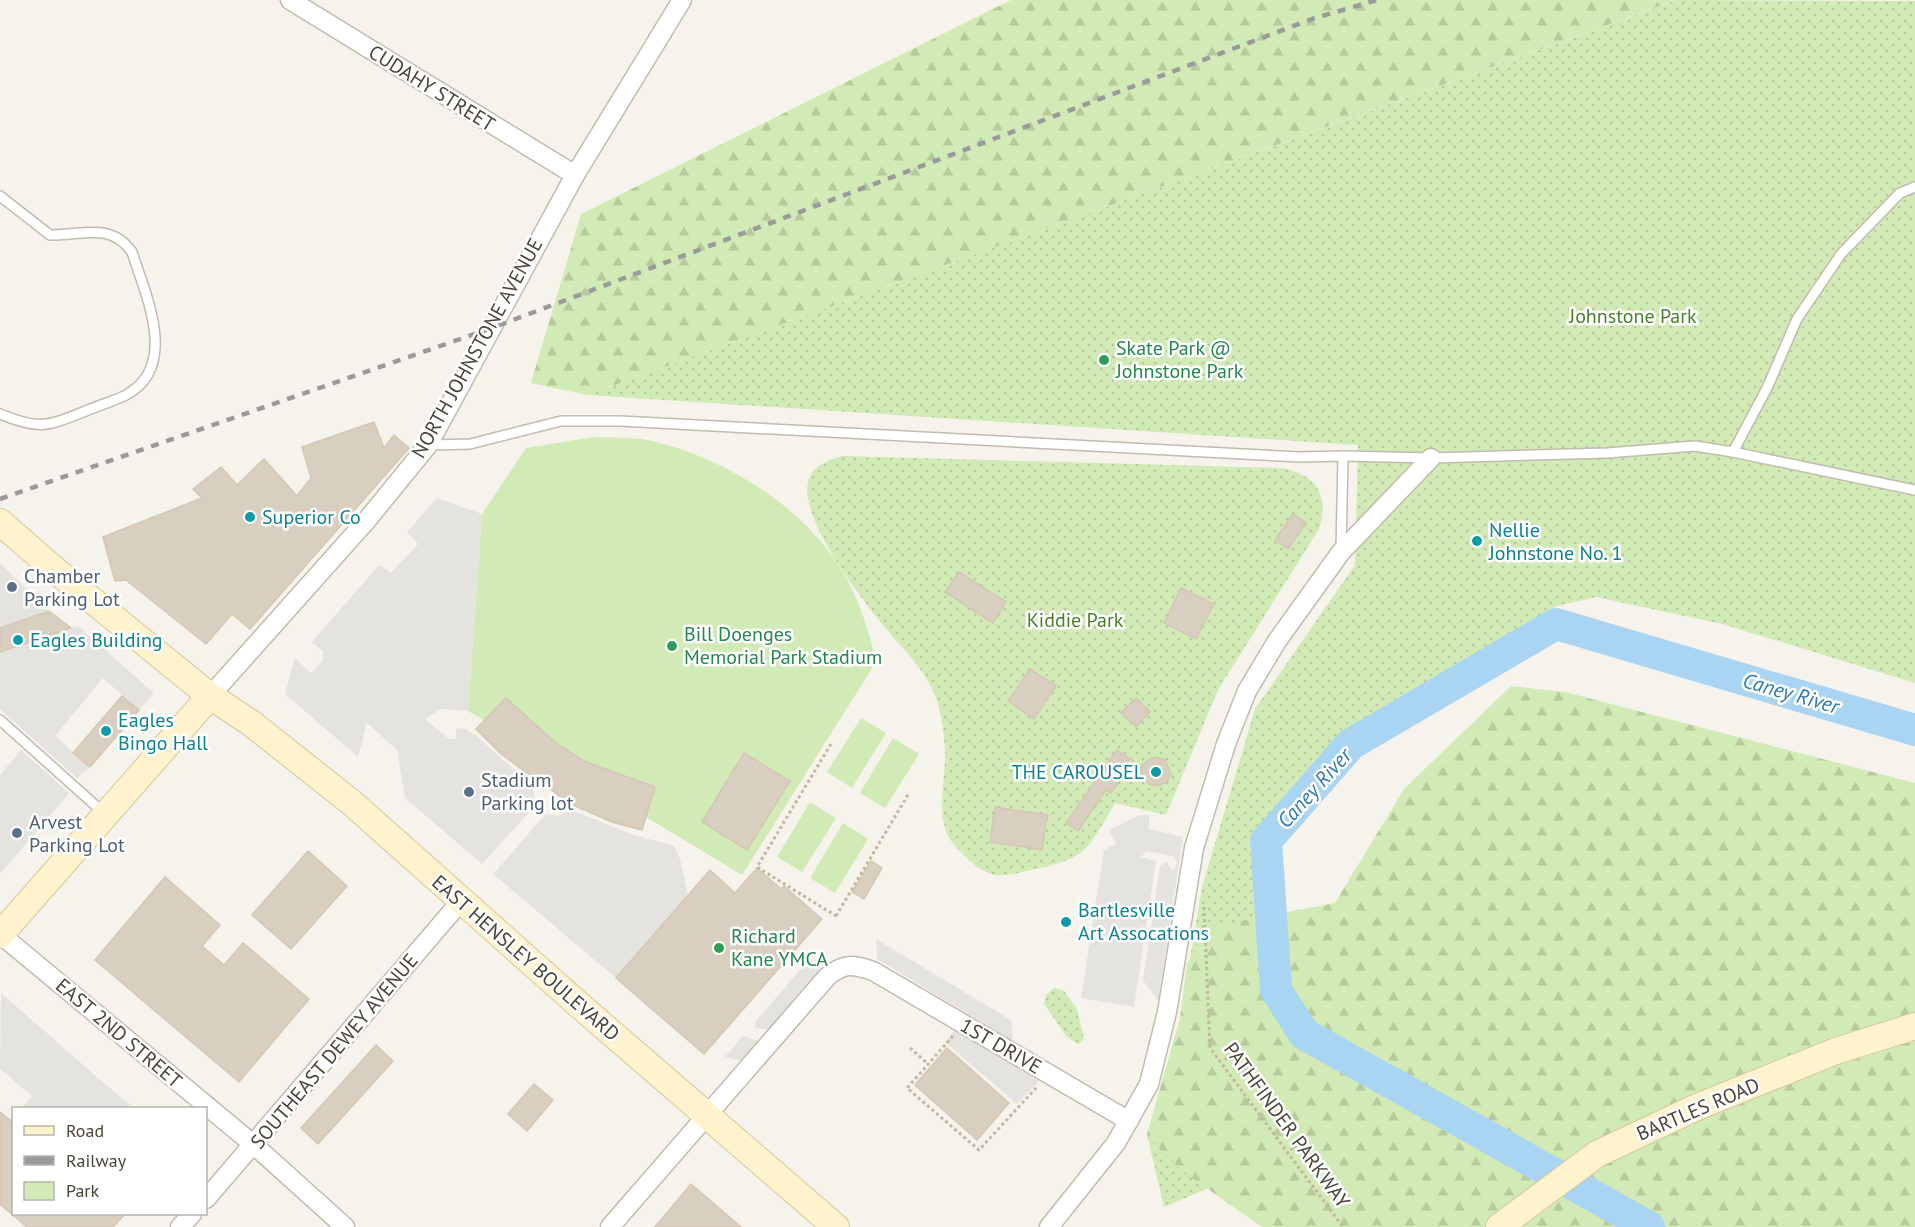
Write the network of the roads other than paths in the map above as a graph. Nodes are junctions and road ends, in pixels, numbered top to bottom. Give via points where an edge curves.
1 (290, 0) edge
2 (682, 0) edge
3 (575, 175) junction
4 (1915, 187) edge
5 (0, 196) edge
6 (0, 414) edge
7 (428, 445) junction
8 (1733, 452) junction
9 (1343, 456) junction
10 (1431, 458) junction
11 (1915, 490) edge
12 (0, 522) edge
13 (1341, 552) junction
14 (210, 696) junction
15 (0, 720) edge
16 (105, 814) junction
17 (461, 901) junction
18 (0, 935) edge
19 (1915, 1026) edge
20 (708, 1117) junction
21 (1129, 1121) junction
22 (254, 1145) junction
23 (207, 1198) edge
24 (191, 1215) edge
25 (180, 1227) edge
26 (345, 1227) edge
27 (610, 1227) edge
28 (836, 1227) edge
29 (1049, 1227) edge
30 (1499, 1227) edge

1 - 3 street, CUDAHY STREET
2 - 3 street, NORTH JOHNSTONE AVENUE
3 - 7 street, NORTH JOHNSTONE AVENUE
4 - 8 lane via 1900,193 1841,254 1797,319
5 - 6 lane via 50,235 100,231 126,243 155,324 153,363 128,394 40,426
7 - 9 lane via 470,444 561,421 597,421 1300,457
7 - 14 street, NORTH JOHNSTONE AVENUE via 368,520
8 - 10 lane via 1695,446
8 - 11 lane
9 - 10 lane
9 - 13 lane
10 - 13 street
12 - 14 main road, EAST HENSLEY BOULEVARD
13 - 21 street via 1247,691 1226,744 1194,848 1157,1053 1149,1084
14 - 16 main road
14 - 17 main road, EAST HENSLEY BOULEVARD via 251,723 352,803
15 - 16 lane
16 - 18 main road
17 - 20 main road, EAST HENSLEY BOULEVARD
17 - 22 street, SOUTHEAST DEWEY AVENUE
18 - 22 street, EAST 2ND STREET
19 - 30 main road, BARTLES ROAD via 1836,1051 1697,1107 1597,1154
20 - 21 street, 1ST DRIVE via 827,977 841,966 854,964 873,971
20 - 27 street, 1ST DRIVE
20 - 28 main road, EAST HENSLEY BOULEVARD
21 - 29 street via 1096,1172
22 - 23 street, SOUTHEAST DEWEY AVENUE
22 - 26 street, EAST 2ND STREET
24 - 25 street

